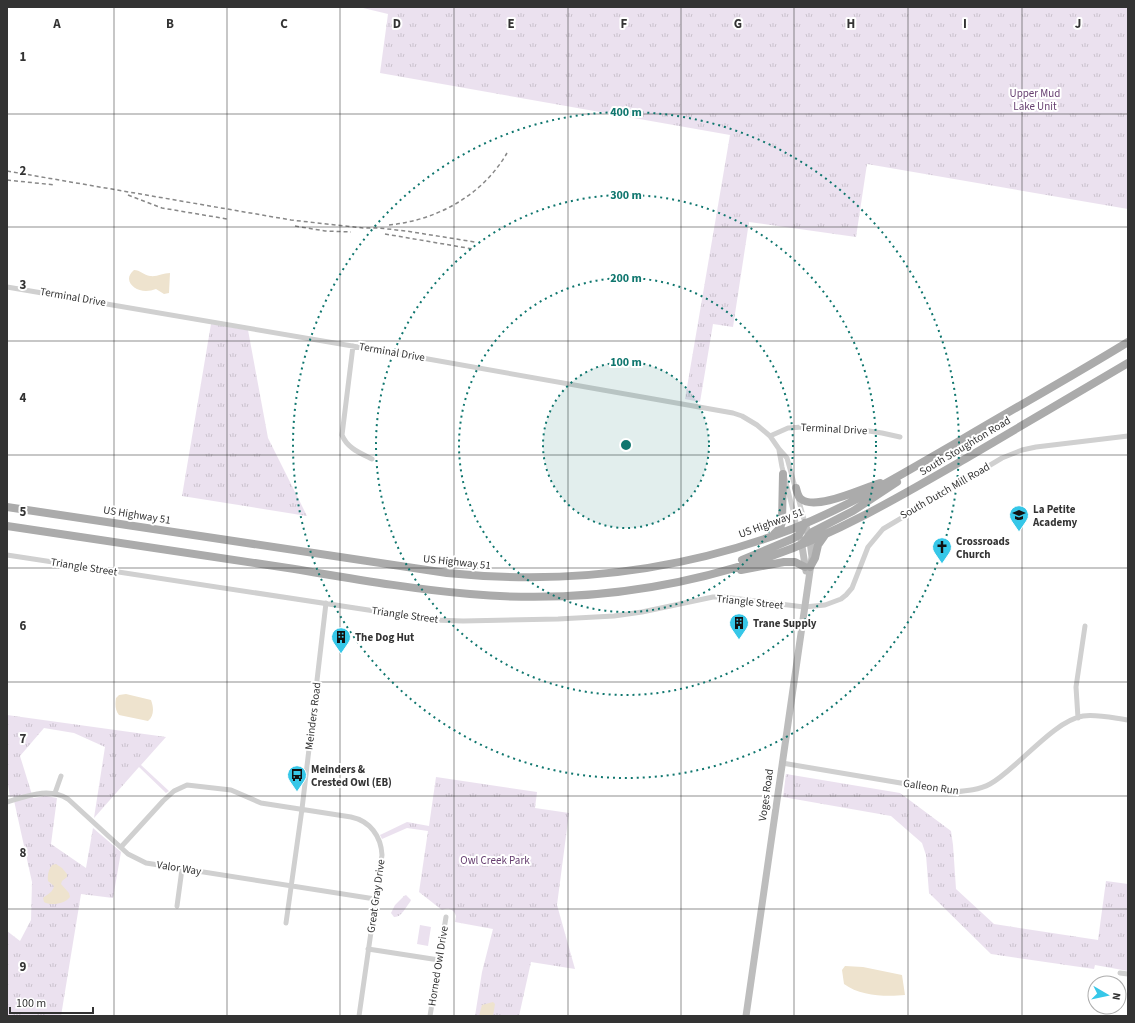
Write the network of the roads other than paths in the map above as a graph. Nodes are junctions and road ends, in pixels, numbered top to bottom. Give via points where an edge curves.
1 (7, 287) edge
2 (1128, 342) edge
3 (353, 346) junction
4 (1128, 363) edge
5 (770, 436) junction
6 (1128, 436) edge
7 (900, 437) dead end
8 (779, 449) junction
9 (372, 459) dead end
10 (783, 474) junction
11 (902, 474) junction
12 (892, 480) junction
13 (796, 488) junction
14 (7, 507) edge
15 (7, 526) edge
16 (800, 528) junction
17 (826, 535) junction
18 (773, 536) junction
19 (806, 540) junction
20 (7, 555) edge
21 (808, 567) junction
22 (721, 571) junction
23 (712, 574) junction
24 (326, 603) junction
25 (804, 608) junction
26 (1085, 626) dead end
27 (1078, 718) junction
28 (1128, 720) edge
29 (782, 762) junction
30 (61, 776) dead end
31 (55, 793) junction
32 (7, 802) edge
33 (302, 810) junction
34 (121, 847) junction
35 (182, 869) junction
36 (291, 886) junction
37 (376, 899) junction
38 (177, 906) dead end
39 (446, 917) dead end
40 (286, 923) dead end
41 (368, 949) junction
42 (439, 960) junction
43 (1120, 973) dead end
44 (1128, 974) edge
45 (359, 1016) edge
46 (430, 1016) edge
47 (746, 1016) edge

1 - 3 street, Terminal Drive
2 - 11 main road, South Stoughton Road
3 - 5 street, Terminal Drive via 724,411 742,416
3 - 9 street via 342,435 345,442
4 - 17 main road, South Stoughton Road via 894,500
5 - 7 street, Terminal Drive via 788,428 803,427 876,432
5 - 8 street, Terminal Drive
6 - 25 street, South Dutch Mill Road via 1036,447 1002,458 883,529 868,547 855,583 846,595 830,604
8 - 10 street, Terminal Drive
8 - 13 street, Terminal Drive via 787,458
10 - 16 street, Terminal Drive
10 - 18 main road via 782,522
11 - 12 main road, South Stoughton Road
11 - 19 main road via 897,483 867,503 812,532
12 - 13 main road via 819,502 806,502 800,499
12 - 16 main road, US Highway 51
13 - 16 street, Terminal Drive
14 - 18 main road, US Highway 51 via 431,571 497,577 573,577 648,568 722,552
15 - 23 main road via 470,594 534,597 597,594
16 - 18 main road, US Highway 51
16 - 19 street, Voges Road
16 - 19 street, Voges Road
16 - 22 main road via 773,548 734,563
17 - 19 main road, South Stoughton Road
17 - 21 main road via 818,545 815,558
19 - 21 street, Voges Road
19 - 22 main road via 763,559
20 - 24 street, Triangle Street
21 - 23 main road via 796,562 784,562
21 - 25 street, Voges Road
22 - 23 main road
24 - 25 street, Triangle Street via 413,618 463,621 614,616 724,597
24 - 33 street, Meinders Road
25 - 29 street, Voges Road
26 - 27 street via 1076,687
27 - 28 street, Galleon Run via 1096,716
27 - 29 street, Galleon Run via 1056,730 990,785 969,790 954,792
29 - 47 street, Voges Road
30 - 31 street
31 - 32 street via 34,794
31 - 34 street, Valor Way via 68,799
33 - 34 street, Great Gray Drive via 261,803 231,790 187,785 174,791 163,801
33 - 36 street, Meinders Road
33 - 37 street, Great Gray Drive via 359,818 373,829 382,849
34 - 35 street, Valor Way via 146,863
35 - 36 street, Valor Way
35 - 38 street
36 - 37 street, Valor Way
36 - 40 street, Meinders Road
37 - 41 street, Great Gray Drive
39 - 42 street, Horned Owl Drive
41 - 42 street
41 - 45 street, Great Gray Drive
42 - 46 street, Horned Owl Drive
43 - 44 street

